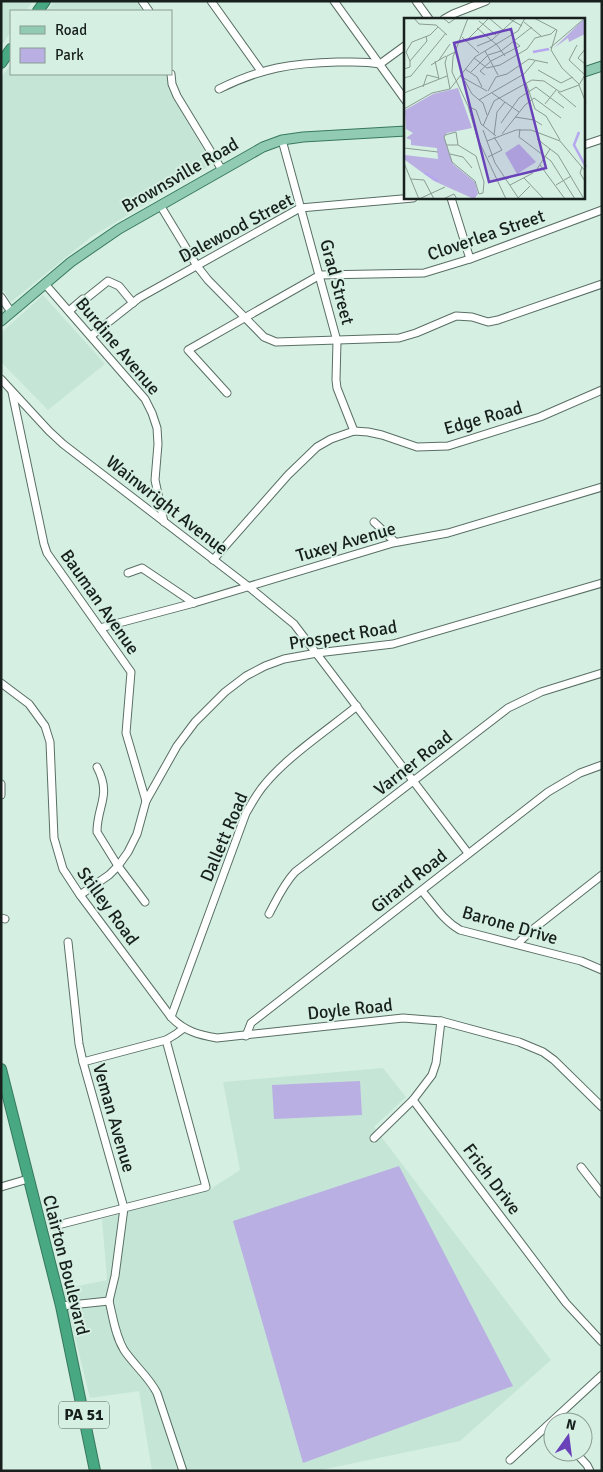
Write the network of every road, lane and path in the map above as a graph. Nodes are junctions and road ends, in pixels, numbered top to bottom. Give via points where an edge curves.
1 (211, 1) edge
2 (334, 1) edge
3 (416, 1) edge
4 (486, 1) edge
5 (428, 18) edge
6 (446, 18) edge
7 (404, 46) edge
8 (10, 50) edge
9 (1, 63) edge
10 (380, 64) junction
11 (602, 66) edge
12 (261, 71) junction
13 (586, 71) edge
14 (171, 75) edge
15 (219, 89) dead end
16 (404, 98) edge
17 (404, 131) edge
18 (602, 139) edge
19 (282, 140) junction
20 (586, 144) edge
21 (222, 170) junction
22 (404, 199) edge
23 (451, 199) edge
24 (160, 204) junction
25 (300, 208) junction
26 (602, 210) edge
27 (470, 258) junction
28 (197, 266) junction
29 (320, 275) junction
30 (44, 284) junction
31 (602, 284) edge
32 (1, 297) edge
33 (133, 303) junction
34 (69, 311) junction
35 (11, 312) junction
36 (245, 317) junction
37 (1, 321) edge
38 (91, 336) junction
39 (338, 341) junction
40 (1, 379) edge
41 (602, 390) edge
42 (12, 391) junction
43 (227, 393) dead end
44 (354, 431) junction
45 (602, 488) edge
46 (164, 522) junction
47 (374, 522) dead end
48 (395, 542) junction
49 (213, 560) junction
50 (128, 573) dead end
51 (602, 582) edge
52 (249, 587) junction
53 (194, 603) junction
54 (100, 628) junction
55 (317, 653) junction
56 (602, 673) edge
57 (1, 683) edge
58 (358, 706) junction
59 (602, 765) edge
60 (96, 767) dead end
61 (414, 782) junction
62 (1, 784) edge
63 (1, 795) edge
64 (146, 801) junction
65 (468, 853) junction
66 (118, 866) junction
67 (602, 875) edge
68 (422, 891) junction
69 (80, 896) junction
70 (145, 902) dead end
71 (270, 914) dead end
72 (68, 942) dead end
73 (517, 944) junction
74 (602, 970) edge
75 (171, 1017) junction
76 (441, 1021) junction
77 (184, 1028) junction
78 (246, 1036) junction
79 (166, 1040) junction
80 (83, 1062) junction
81 (1, 1069) edge
82 (413, 1100) junction
83 (602, 1107) edge
84 (374, 1138) dead end
85 (581, 1167) dead end
86 (28, 1179) junction
87 (1, 1187) edge
88 (602, 1194) edge
89 (124, 1208) junction
90 (54, 1226) dead end
91 (109, 1301) junction
92 (61, 1306) junction
93 (602, 1342) edge
94 (602, 1374) edge
95 (565, 1412) edge
96 (543, 1433) edge
97 (510, 1460) dead end
98 (95, 1471) edge
99 (182, 1471) edge

1 - 12 street
2 - 10 street
3 - 5 street
4 - 6 street
7 - 10 street
8 - 9 highway
10 - 12 street via 368,61 316,63
10 - 16 street
11 - 13 main road
12 - 15 street
14 - 21 street via 177,96
17 - 19 main road, Brownsville Road
18 - 20 street
19 - 21 main road, Brownsville Road via 263,146
19 - 25 street, Grad Street
21 - 24 main road, Brownsville Road
22 - 25 street, Dalewood Street
23 - 27 street
24 - 28 street
24 - 30 main road, Brownsville Road via 83,253
25 - 28 street, Dalewood Street
25 - 29 street, Grad Street
26 - 27 street, Cloverlea Street
27 - 29 street, Cloverlea Street via 424,273
28 - 33 street, Dalewood Street
28 - 36 street
29 - 36 street, Cloverlea Street
29 - 39 street, Grad Street
30 - 34 street, Burdine Avenue
30 - 35 main road, Brownsville Road
31 - 39 street via 498,320 488,322 456,316 399,338
32 - 35 street
33 - 34 street via 119,286 108,281
33 - 38 street, Dalewood Street
34 - 38 street, Burdine Avenue
35 - 37 main road, Brownsville Road
36 - 39 street via 264,337 276,342
36 - 43 street, Cloverlea Street via 188,350
38 - 46 street, Burdine Avenue via 138,388 152,413 158,444 155,480
39 - 44 street, Grad Street via 336,380
40 - 42 street, Wainwright Avenue
41 - 44 street, Edge Road via 540,417 448,446 417,447 382,435
42 - 46 street, Wainwright Avenue via 64,444
42 - 54 street, Bauman Avenue via 47,553
44 - 49 street, Edge Road via 317,447
45 - 48 street, Tuxey Avenue via 448,534
46 - 49 street, Wainwright Avenue
47 - 48 street
48 - 52 street, Tuxey Avenue
49 - 52 street, Wainwright Avenue
50 - 53 street via 142,568
51 - 55 street, Prospect Road via 393,644
52 - 53 street, Tuxey Avenue
52 - 55 street, Wainwright Avenue via 294,624
53 - 54 street, Tuxey Avenue
54 - 64 street, Bauman Avenue via 131,672 126,733
55 - 58 street, Wainwright Avenue
55 - 64 street, Prospect Road via 265,666 225,692 205,710 177,746
56 - 61 street, Varner Road via 541,692 508,708
57 - 69 street, Stilley Road via 29,704 45,726 50,742 54,838 63,869
58 - 61 street, Wainwright Avenue
58 - 75 street, Dallett Road via 281,767 255,796
59 - 65 street, Girard Road via 580,773 548,792
60 - 66 street via 104,791 97,832
61 - 65 street, Wainwright Avenue
61 - 71 street, Varner Road via 295,872 280,892
62 - 63 street
64 - 66 street, Prospect Road via 137,834
65 - 68 street, Girard Road
66 - 69 street, Prospect Road
66 - 70 street
67 - 73 street
68 - 73 street, Barone Drive via 460,930
68 - 78 street, Girard Road via 251,1023
69 - 75 street, Stilley Road
72 - 80 street, Veman Avenue
73 - 74 street, Barone Drive
75 - 77 street, Stilley Road
76 - 78 street, Doyle Road via 404,1018
76 - 82 street via 432,1075
76 - 83 street, Doyle Road via 519,1042 543,1052
77 - 78 street, Doyle Road via 217,1038
77 - 79 street
79 - 80 street
79 - 89 street via 206,1187
80 - 89 street, Veman Avenue
81 - 86 highway, Clairton Boulevard / PA 51
82 - 84 street
82 - 93 street, Frich Drive via 566,1303
85 - 88 street
86 - 87 street
86 - 92 highway, Clairton Boulevard / PA 51
89 - 90 street
89 - 91 street, Veman Avenue
91 - 92 street
91 - 99 street via 124,1350 153,1384
92 - 98 highway, Clairton Boulevard / PA 51
94 - 95 street
96 - 97 street

